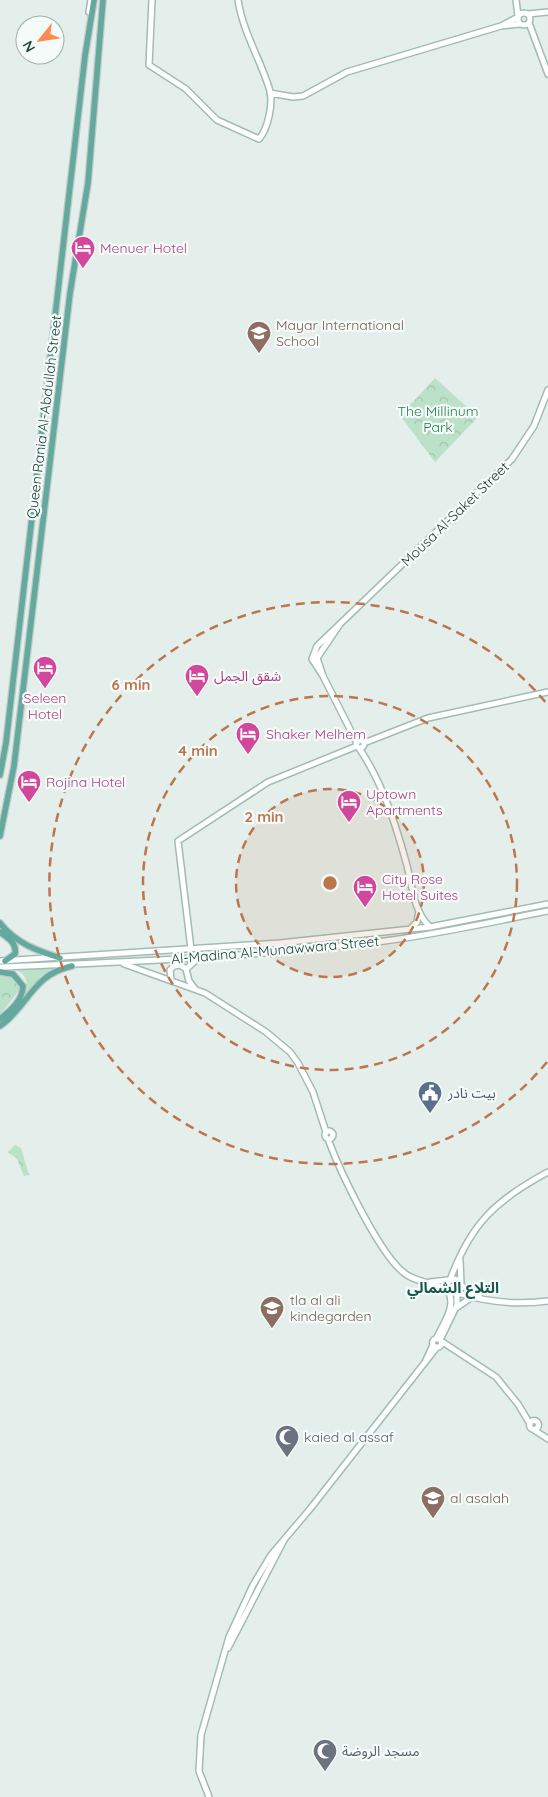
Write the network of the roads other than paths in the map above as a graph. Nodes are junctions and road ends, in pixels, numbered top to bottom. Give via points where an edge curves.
1 (93, 0) edge
2 (104, 0) edge
3 (152, 0) edge
4 (238, 0) edge
5 (517, 0) edge
6 (547, 12) edge
7 (527, 13) junction
8 (518, 16) junction
9 (530, 22) junction
10 (521, 25) junction
11 (500, 26) junction
12 (534, 40) junction
13 (548, 74) edge
14 (270, 93) junction
15 (548, 390) edge
16 (548, 692) edge
17 (360, 744) junction
18 (0, 775) edge
19 (0, 836) edge
20 (548, 904) edge
21 (419, 911) junction
22 (548, 911) edge
23 (0, 923) edge
24 (430, 927) junction
25 (409, 929) junction
26 (0, 932) edge
27 (191, 949) junction
28 (202, 956) junction
29 (60, 958) junction
30 (3, 961) edge
31 (119, 963) junction
32 (72, 966) junction
33 (0, 967) edge
34 (186, 969) junction
35 (0, 972) edge
36 (171, 980) junction
37 (196, 989) junction
38 (0, 1019) edge
39 (0, 1026) edge
40 (548, 1172) edge
41 (461, 1254) junction
42 (449, 1280) junction
43 (427, 1282) junction
44 (461, 1285) junction
45 (448, 1290) junction
46 (458, 1293) junction
47 (472, 1297) junction
48 (482, 1298) junction
49 (548, 1301) edge
50 (455, 1308) junction
51 (439, 1340) junction
52 (436, 1346) junction
53 (456, 1351) junction
54 (548, 1439) edge
55 (209, 1797) edge

1 - 18 main road, Queen Rania Al-Abdullah Street
2 - 19 main road, Queen Rania Al-Abdullah Street via 88,183 70,293 14,766
3 - 14 street via 149,65 186,89 212,116 259,139 267,124
4 - 14 street via 244,28
5 - 7 street
5 - 8 street
6 - 7 street
6 - 9 street
7 - 8 street
7 - 9 street
8 - 10 street
8 - 11 street
9 - 10 street
9 - 12 street
10 - 11 street
10 - 12 street
11 - 14 street via 347,72 303,96
12 - 13 street
15 - 17 street, Mousa Al-Saket Street via 534,426 512,459 340,624 317,655 323,676
16 - 17 street via 428,718
17 - 21 street, Mousa Al-Saket Street via 389,807
17 - 27 street via 268,782 178,841
20 - 24 street, Al-Madina Al-Munawwara Street
21 - 24 street, Mousa Al-Saket Street
21 - 25 street via 417,922
22 - 28 street, Al-Madina Al-Munawwara Street via 377,942
23 - 29 main road via 23,943
24 - 25 street, Al-Madina Al-Munawwara Street
25 - 27 street, Al-Madina Al-Munawwara Street
26 - 30 main road via 12,941 15,948 15,954
27 - 29 street, Al-Madina Al-Munawwara Street
28 - 31 street, Al-Madina Al-Munawwara Street
28 - 34 street
29 - 30 street, Al-Madina Al-Munawwara Street
31 - 32 street, Al-Madina Al-Munawwara Street
31 - 36 street
32 - 33 street, Al-Madina Al-Munawwara Street
32 - 39 main road via 43,980 13,1016
34 - 36 street via 174,966 170,970
34 - 37 street via 189,981
35 - 38 main road via 13,974 23,986 16,1004
36 - 37 street
37 - 43 street via 266,1032 290,1052 308,1082 327,1132 332,1133 330,1138 335,1154 358,1207 404,1273
40 - 41 street via 508,1197 484,1217
41 - 42 street
41 - 44 street
42 - 43 street
42 - 44 street
42 - 45 street
43 - 45 street
44 - 46 street
44 - 48 street
45 - 46 street
45 - 51 street via 451,1306
46 - 47 street
46 - 50 street
47 - 48 street
47 - 50 street
48 - 49 street via 522,1303
50 - 51 street
51 - 52 street
51 - 53 street
52 - 53 street
52 - 55 street via 267,1560 252,1585 229,1638 199,1746 200,1776
53 - 54 street via 496,1377

